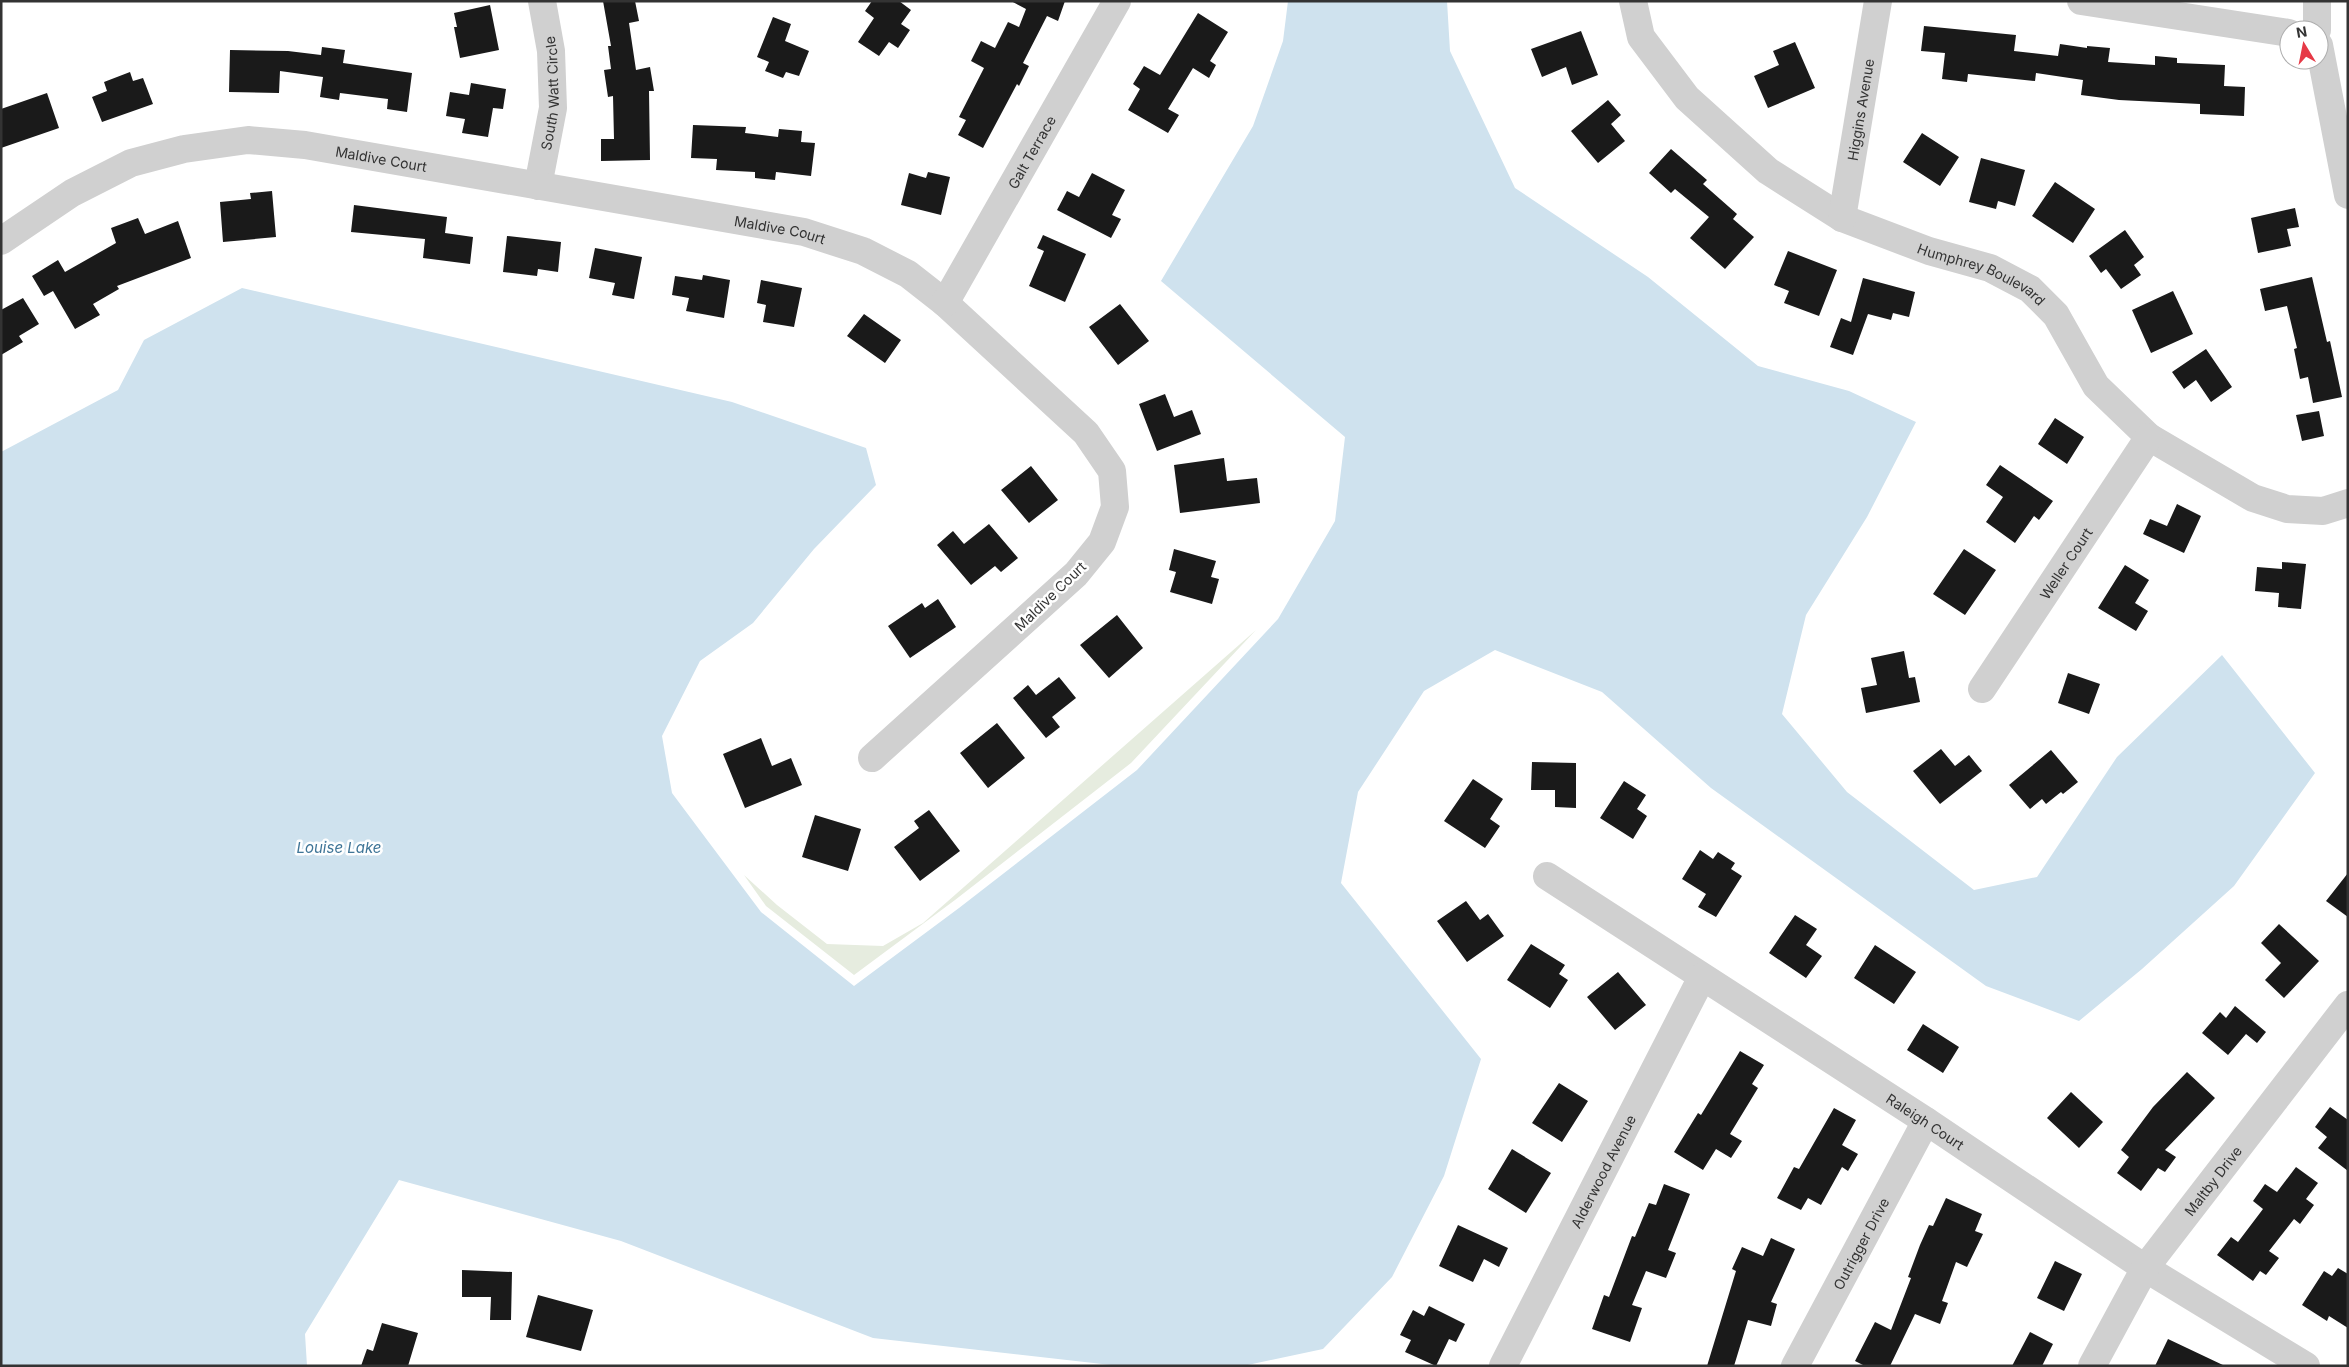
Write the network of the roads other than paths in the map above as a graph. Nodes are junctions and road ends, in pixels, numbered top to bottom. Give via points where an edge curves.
1 (542, 1) edge
2 (1117, 1) edge
3 (1633, 1) edge
4 (1878, 1) edge
5 (2081, 1) edge
6 (2317, 1) edge
7 (2318, 20) edge
8 (2279, 31) edge
9 (2324, 70) edge
10 (538, 186) junction
11 (2348, 195) edge
12 (1842, 218) junction
13 (1, 241) edge
14 (945, 302) junction
15 (2149, 437) junction
16 (2348, 503) edge
17 (1982, 689) dead end
18 (872, 758) dead end
19 (1547, 876) dead end
20 (1702, 978) junction
21 (2348, 1005) edge
22 (1926, 1121) junction
23 (2144, 1268) junction
24 (1503, 1366) edge
25 (1795, 1366) edge
26 (2092, 1366) edge
27 (2306, 1366) edge

1 - 10 street, South Watt Circle via 551,51 553,108
2 - 14 street, Galt Terrace
3 - 12 street, Humphrey Boulevard via 1641,37 1687,98 1768,171
4 - 12 street, Higgins Avenue
5 - 8 street
6 - 7 street
9 - 11 street
10 - 13 street, Maldive Court via 305,145 248,140 184,149 131,163 72,193
10 - 14 street, Maldive Court via 804,232 863,251 908,274
12 - 15 street, Humphrey Boulevard via 1929,251 1990,268 2030,289 2056,315 2096,386
14 - 18 street, Maldive Court via 1086,433 1112,471 1115,507 1102,542 1076,574
15 - 16 street, Humphrey Boulevard via 2253,498 2287,508 2323,511
15 - 17 street, Weller Court
19 - 20 street, Raleigh Court
20 - 22 street, Raleigh Court
20 - 24 street, Alderwood Avenue
21 - 23 street, Maltby Drive
22 - 23 street, Raleigh Court
22 - 25 street, Outrigger Drive
23 - 26 street, Maltby Drive
23 - 27 street, Raleigh Court

